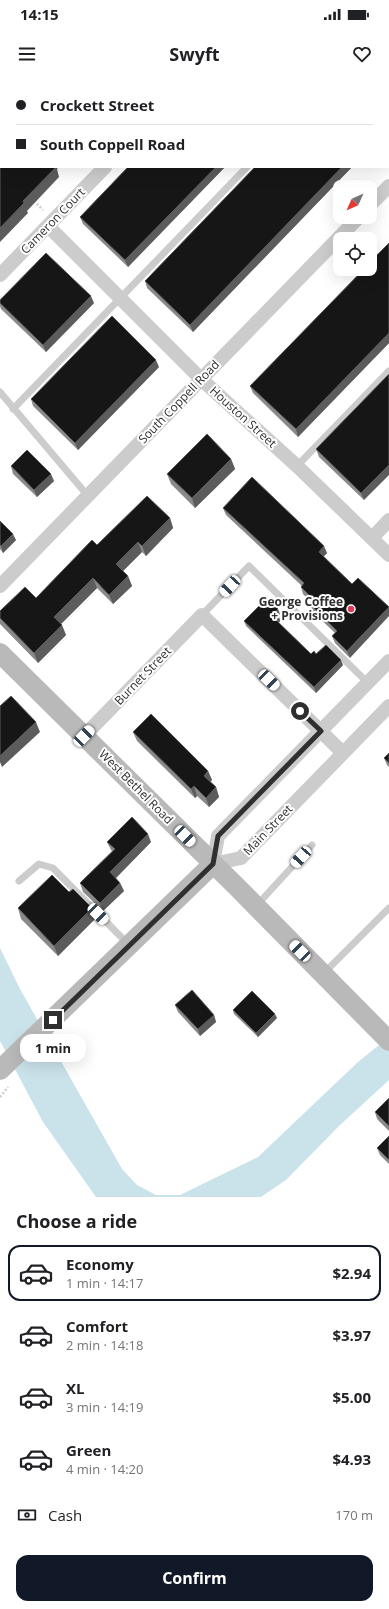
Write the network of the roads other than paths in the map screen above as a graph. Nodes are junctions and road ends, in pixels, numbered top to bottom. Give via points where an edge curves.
1 (104, 168) edge
2 (246, 168) edge
3 (389, 186) edge
4 (377, 198) edge
5 (51, 223) junction
6 (352, 224) edge
7 (0, 275) edge
8 (120, 297) junction
9 (389, 371) edge
10 (201, 379) junction
11 (0, 392) edge
12 (13, 409) junction
13 (297, 466) junction
14 (88, 496) junction
15 (389, 520) edge
16 (372, 538) junction
17 (389, 555) edge
18 (0, 586) edge
19 (202, 615) junction
20 (0, 653) edge
21 (389, 661) edge
22 (368, 683) junction
23 (389, 706) edge
24 (321, 731) junction
25 (84, 736) junction
26 (343, 753) junction
27 (312, 846) dead end
28 (213, 864) junction
29 (19, 882) dead end
30 (256, 906) junction
31 (389, 908) edge
32 (130, 946) junction
33 (323, 974) junction
34 (386, 1039) edge
35 (0, 1070) edge

1 - 5 street, Cameron Court
2 - 8 lane
3 - 4 street
5 - 7 street, Cameron Court
5 - 8 street, Houston Street
6 - 10 street, South Coppell Road
8 - 10 street, Houston Street
8 - 12 lane
9 - 13 lane
10 - 13 street, Houston Street
10 - 14 street, South Coppell Road
11 - 12 lane
12 - 14 lane
13 - 16 street, Houston Street
14 - 18 street, South Coppell Road
15 - 16 street
16 - 17 street, Houston Street
19 - 22 lane via 249,566
19 - 24 street
19 - 25 street, Burnet Street
20 - 25 main road, West Bethel Road
21 - 22 street
22 - 24 street
23 - 26 street, Main Street
24 - 26 street
24 - 28 street via 218,836
25 - 28 main road, West Bethel Road
26 - 28 street, Main Street via 241,858
27 - 30 lane
28 - 30 main road, West Bethel Road
28 - 32 main road
29 - 32 lane via 39,864 53,868
30 - 33 main road, West Bethel Road
31 - 33 lane
32 - 35 main road
33 - 34 main road, West Bethel Road

